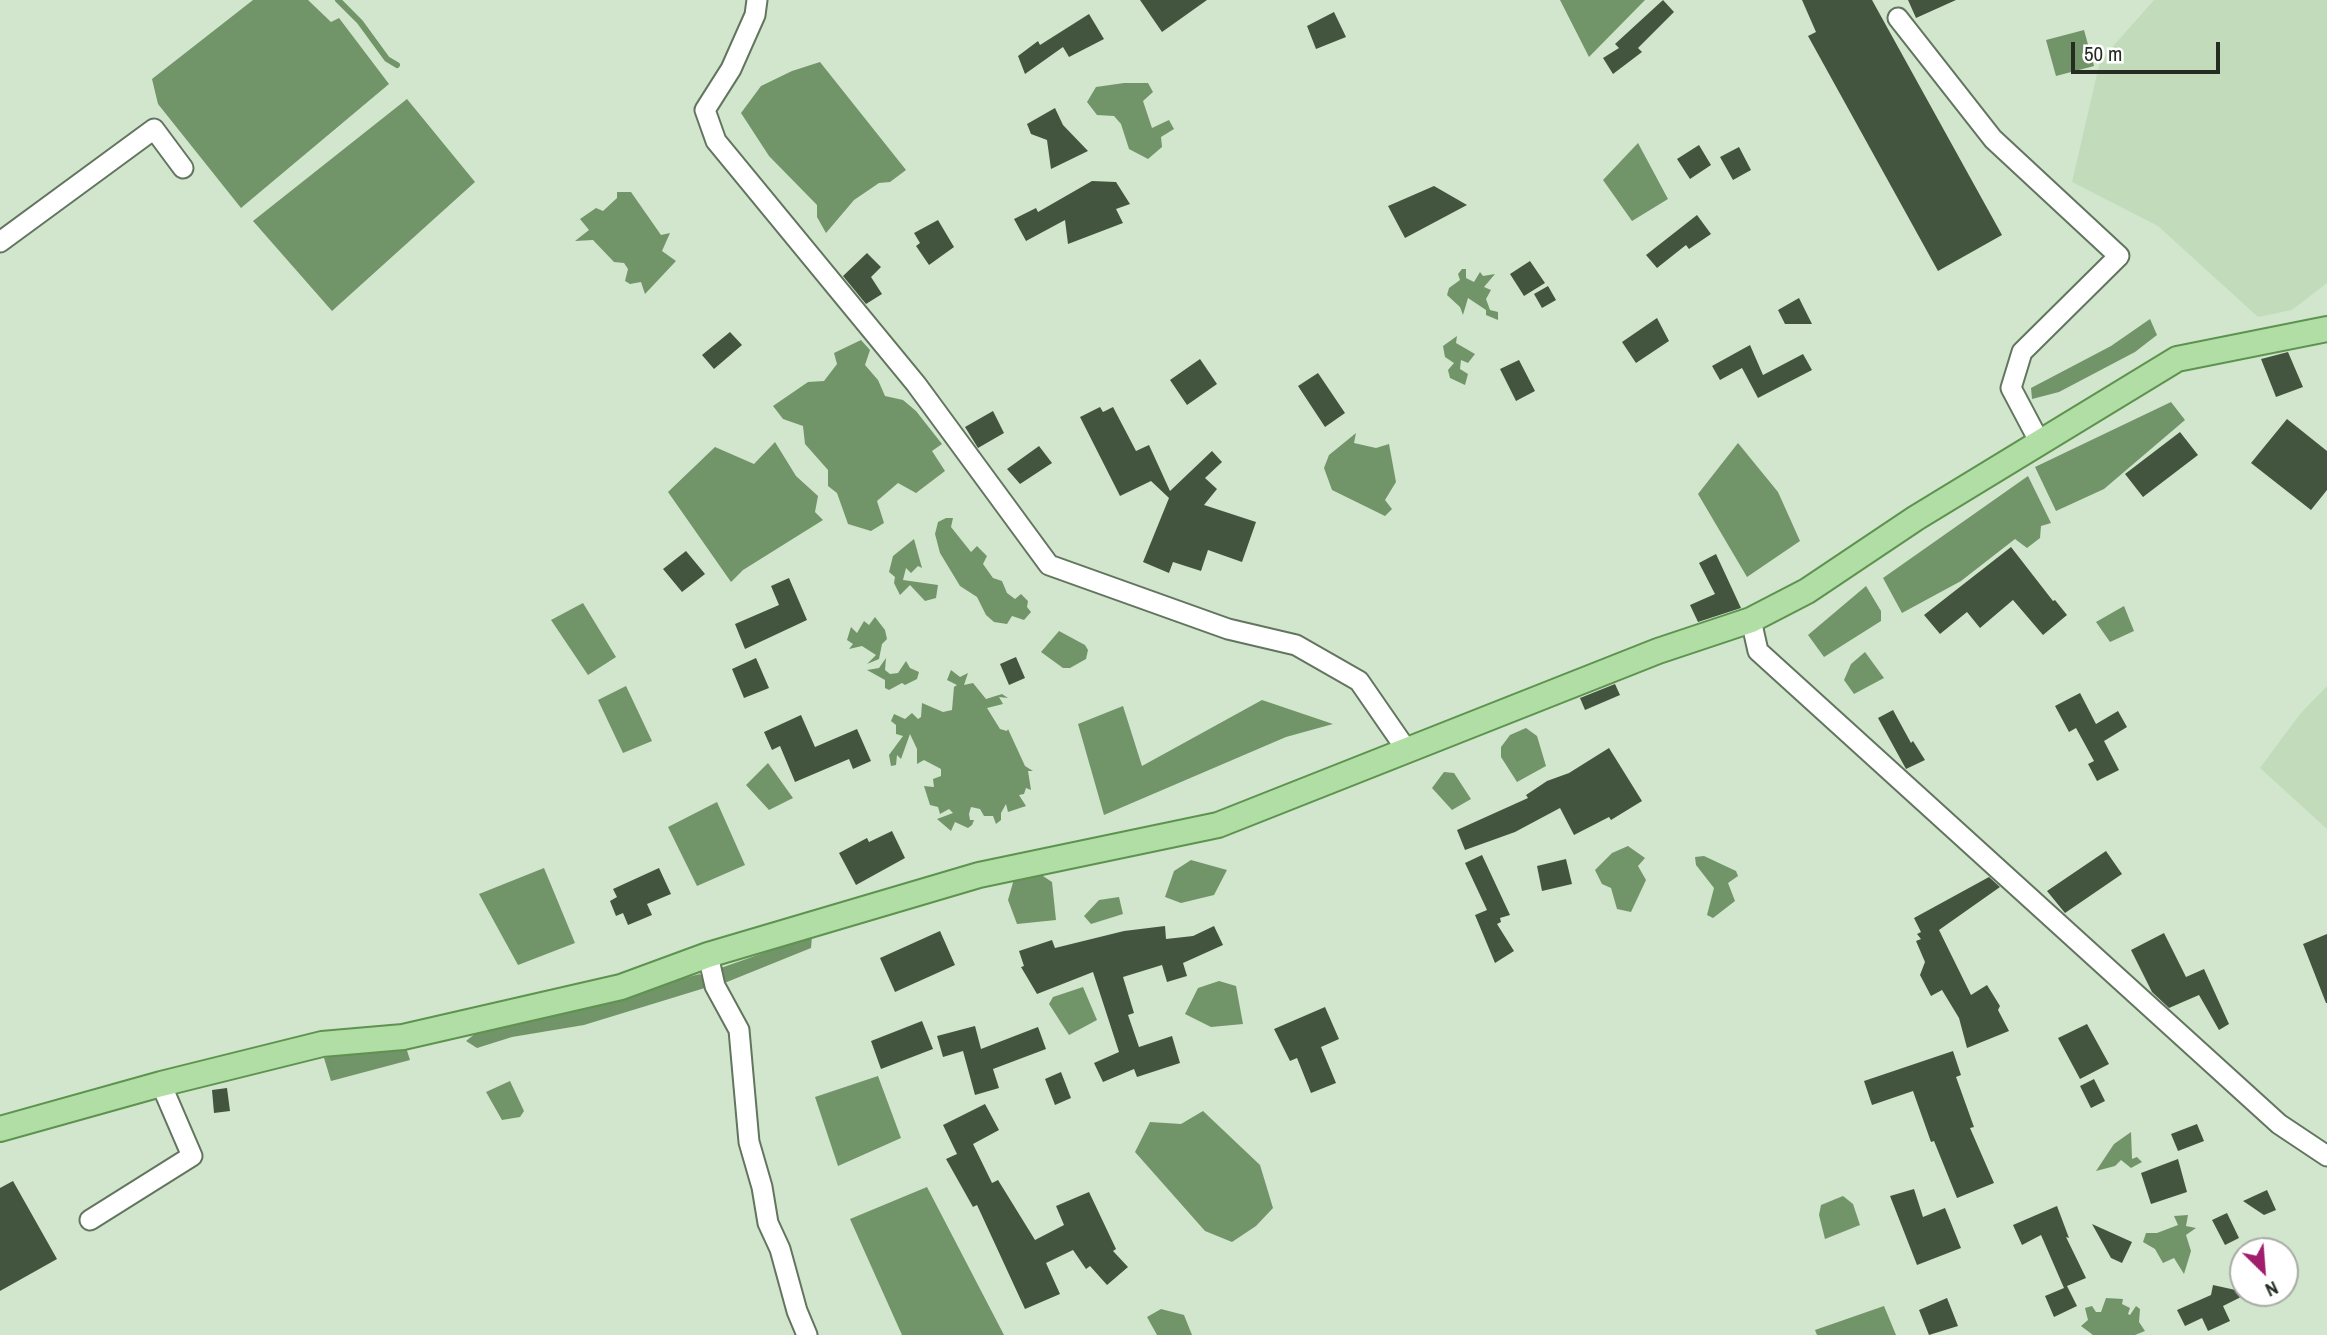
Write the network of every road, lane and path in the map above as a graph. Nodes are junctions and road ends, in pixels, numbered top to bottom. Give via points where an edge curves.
1 (757, 0) edge
2 (1898, 18) dead end
3 (183, 168) dead end
4 (0, 242) edge
5 (2327, 329) edge
6 (2039, 441) junction
7 (1751, 620) junction
8 (1406, 749) junction
9 (708, 955) junction
10 (161, 1084) junction
11 (0, 1129) edge
12 (2327, 1156) edge
13 (90, 1220) dead end
14 (807, 1335) edge

1 - 8 street via 731,69 705,110 716,141 916,384 1049,565 1228,629 1296,645 1359,681
2 - 6 street via 1993,139 2119,256 2022,352 2011,388
3 - 4 street via 154,129
5 - 6 main road via 2177,359
6 - 7 main road via 1807,590
7 - 8 main road via 1658,651
7 - 12 street via 1758,651 2279,1124
8 - 9 main road via 1218,825 979,875
9 - 10 main road via 621,987 403,1038 322,1044
9 - 14 street via 715,986 739,1030 749,1142 768,1223
10 - 11 main road
10 - 13 street via 192,1156

